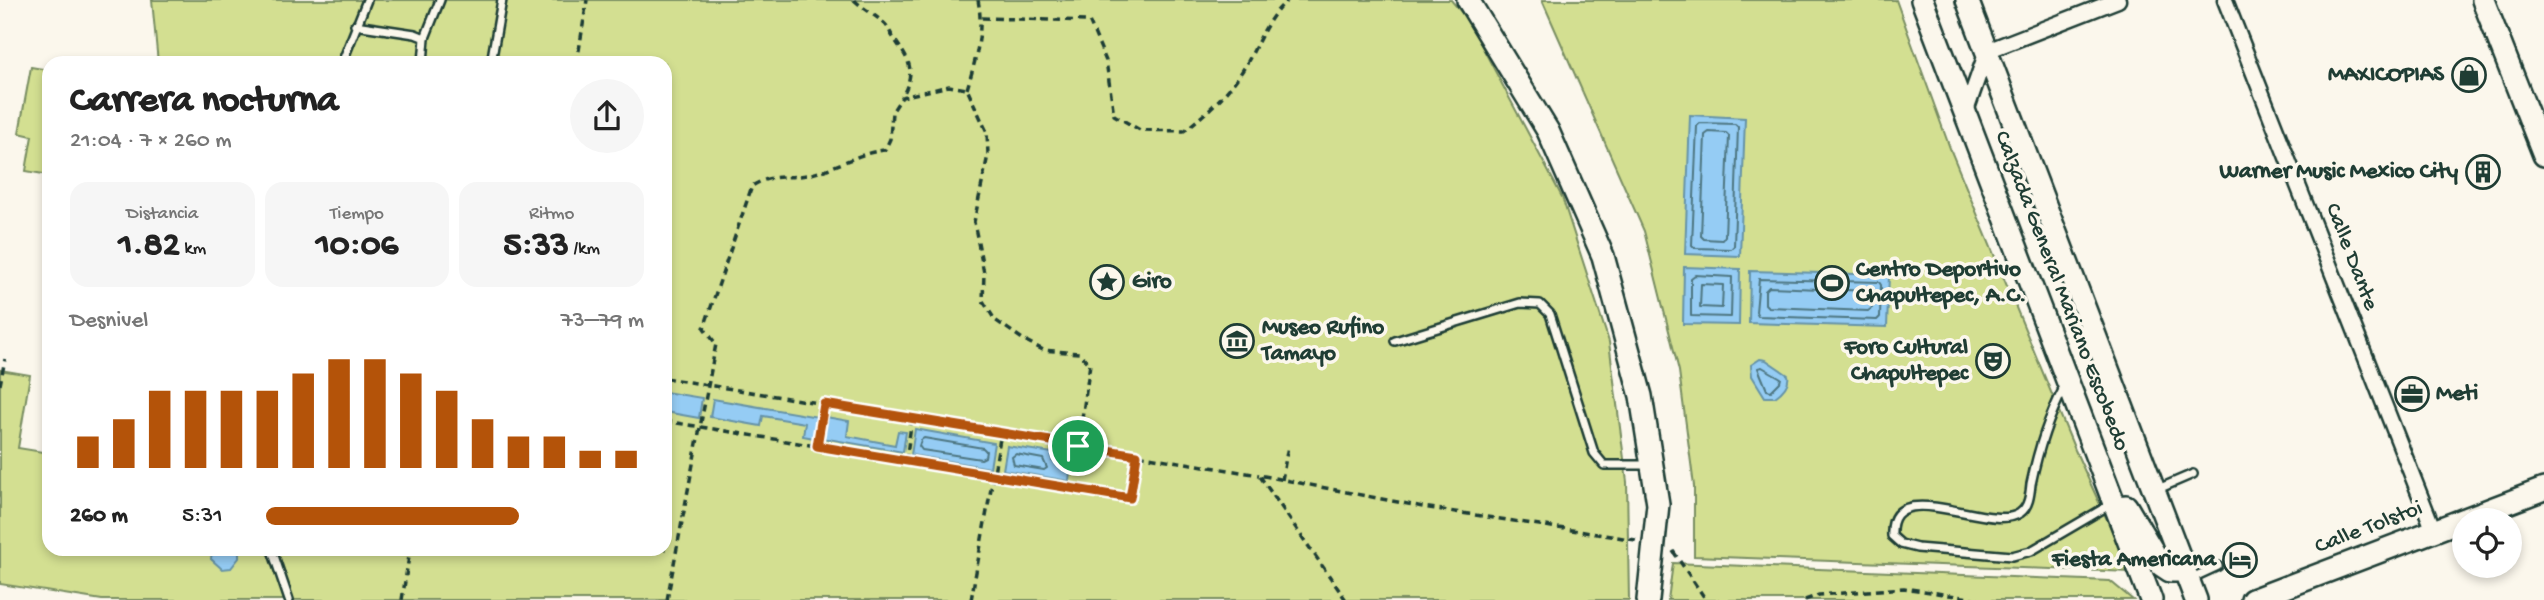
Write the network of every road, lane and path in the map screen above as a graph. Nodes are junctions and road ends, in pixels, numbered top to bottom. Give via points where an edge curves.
1 (367, 0) edge
2 (440, 0) edge
3 (502, 0) edge
4 (587, 0) edge
5 (855, 0) edge
6 (978, 0) edge
7 (1288, 0) edge
8 (1468, 0) edge
9 (1922, 0) edge
10 (1967, 0) edge
11 (2118, 0) edge
12 (2225, 0) edge
13 (2483, 0) edge
14 (982, 18) junction
15 (355, 25) junction
16 (425, 38) junction
17 (1987, 51) junction
18 (344, 56) edge
19 (424, 56) edge
20 (492, 56) edge
21 (578, 56) edge
22 (967, 89) junction
23 (902, 97) junction
24 (1965, 114) junction
25 (2544, 155) edge
26 (1395, 341) dead end
27 (5, 359) dead end
28 (672, 379) edge
29 (2067, 381) junction
30 (0, 385) edge
31 (709, 385) junction
32 (824, 404) junction
33 (912, 418) junction
34 (672, 422) edge
35 (700, 427) junction
36 (1001, 433) junction
37 (817, 446) junction
38 (1078, 446) junction
39 (1288, 446) dead end
40 (1137, 455) junction
41 (906, 461) junction
42 (1652, 465) junction
43 (2193, 474) dead end
44 (994, 475) junction
45 (1259, 475) junction
46 (1282, 480) junction
47 (2544, 489) edge
48 (2154, 491) junction
49 (2114, 503) junction
50 (2434, 531) junction
51 (1654, 543) junction
52 (274, 556) edge
53 (409, 556) edge
54 (2218, 566) dead end
55 (2190, 584) edge
56 (289, 600) edge
57 (402, 600) edge
58 (667, 600) edge
59 (971, 600) edge
60 (1346, 600) edge
61 (1648, 600) edge
62 (1706, 600) edge
63 (1805, 600) edge
64 (1982, 600) edge
65 (2151, 600) edge
66 (2252, 600) edge

1 - 15 lane
2 - 16 lane
3 - 20 lane
4 - 21 path
5 - 23 path via 888,26 905,52 909,63
6 - 14 path
7 - 14 path via 1217,104 1184,131 1140,130 1114,114 1106,61 1089,21
8 - 42 main road via 1548,131 1603,256 1641,396
9 - 24 main road, Calzada General Mariano Escobedo
10 - 17 main road, Calzada General Mariano Escobedo
11 - 17 street
12 - 50 street, Calle Dante
13 - 25 main road
14 - 22 path
15 - 16 lane
15 - 18 lane
16 - 19 lane
17 - 24 street
17 - 48 main road, Calzada General Mariano Escobedo
22 - 23 path via 949,86
22 - 38 path via 987,132 988,155 974,222 984,273 983,301 995,320 1024,340 1043,350 1079,353 1090,364
23 - 31 path via 892,112 885,150 803,176 765,178 752,186 704,328 716,344
24 - 29 main road, Calzada General Mariano Escobedo
26 - 42 lane via 1520,303 1540,304 1550,314 1594,453 1604,465
27 - 30 path
28 - 31 path
29 - 49 main road, Calzada General Mariano Escobedo
29 - 49 lane via 2049,419 2028,504 2020,514 2006,518 1908,507 1897,513 1891,524 1892,536 1917,548 2012,556 2031,551
31 - 32 path
31 - 35 path
32 - 33 path
32 - 37 path
33 - 36 path
33 - 41 path
34 - 35 path
35 - 37 path
35 - 58 path
36 - 38 path
36 - 44 path
37 - 41 path
38 - 40 path
39 - 46 path
40 - 44 path via 1130,498
40 - 45 path
41 - 44 path
42 - 51 main road via 1658,504
43 - 48 lane
44 - 59 path
45 - 46 path
45 - 60 path
46 - 51 path
47 - 50 main road, Calle Tolstoi
48 - 55 main road, Calzada General Mariano Escobedo
49 - 55 main road via 2126,506 2161,565
49 - 65 main road, Calzada General Mariano Escobedo
50 - 66 main road, Calle Tolstoi
51 - 61 main road
51 - 62 path via 1673,551
52 - 56 lane
53 - 57 path
54 - 55 lane
63 - 64 path via 1904,588

